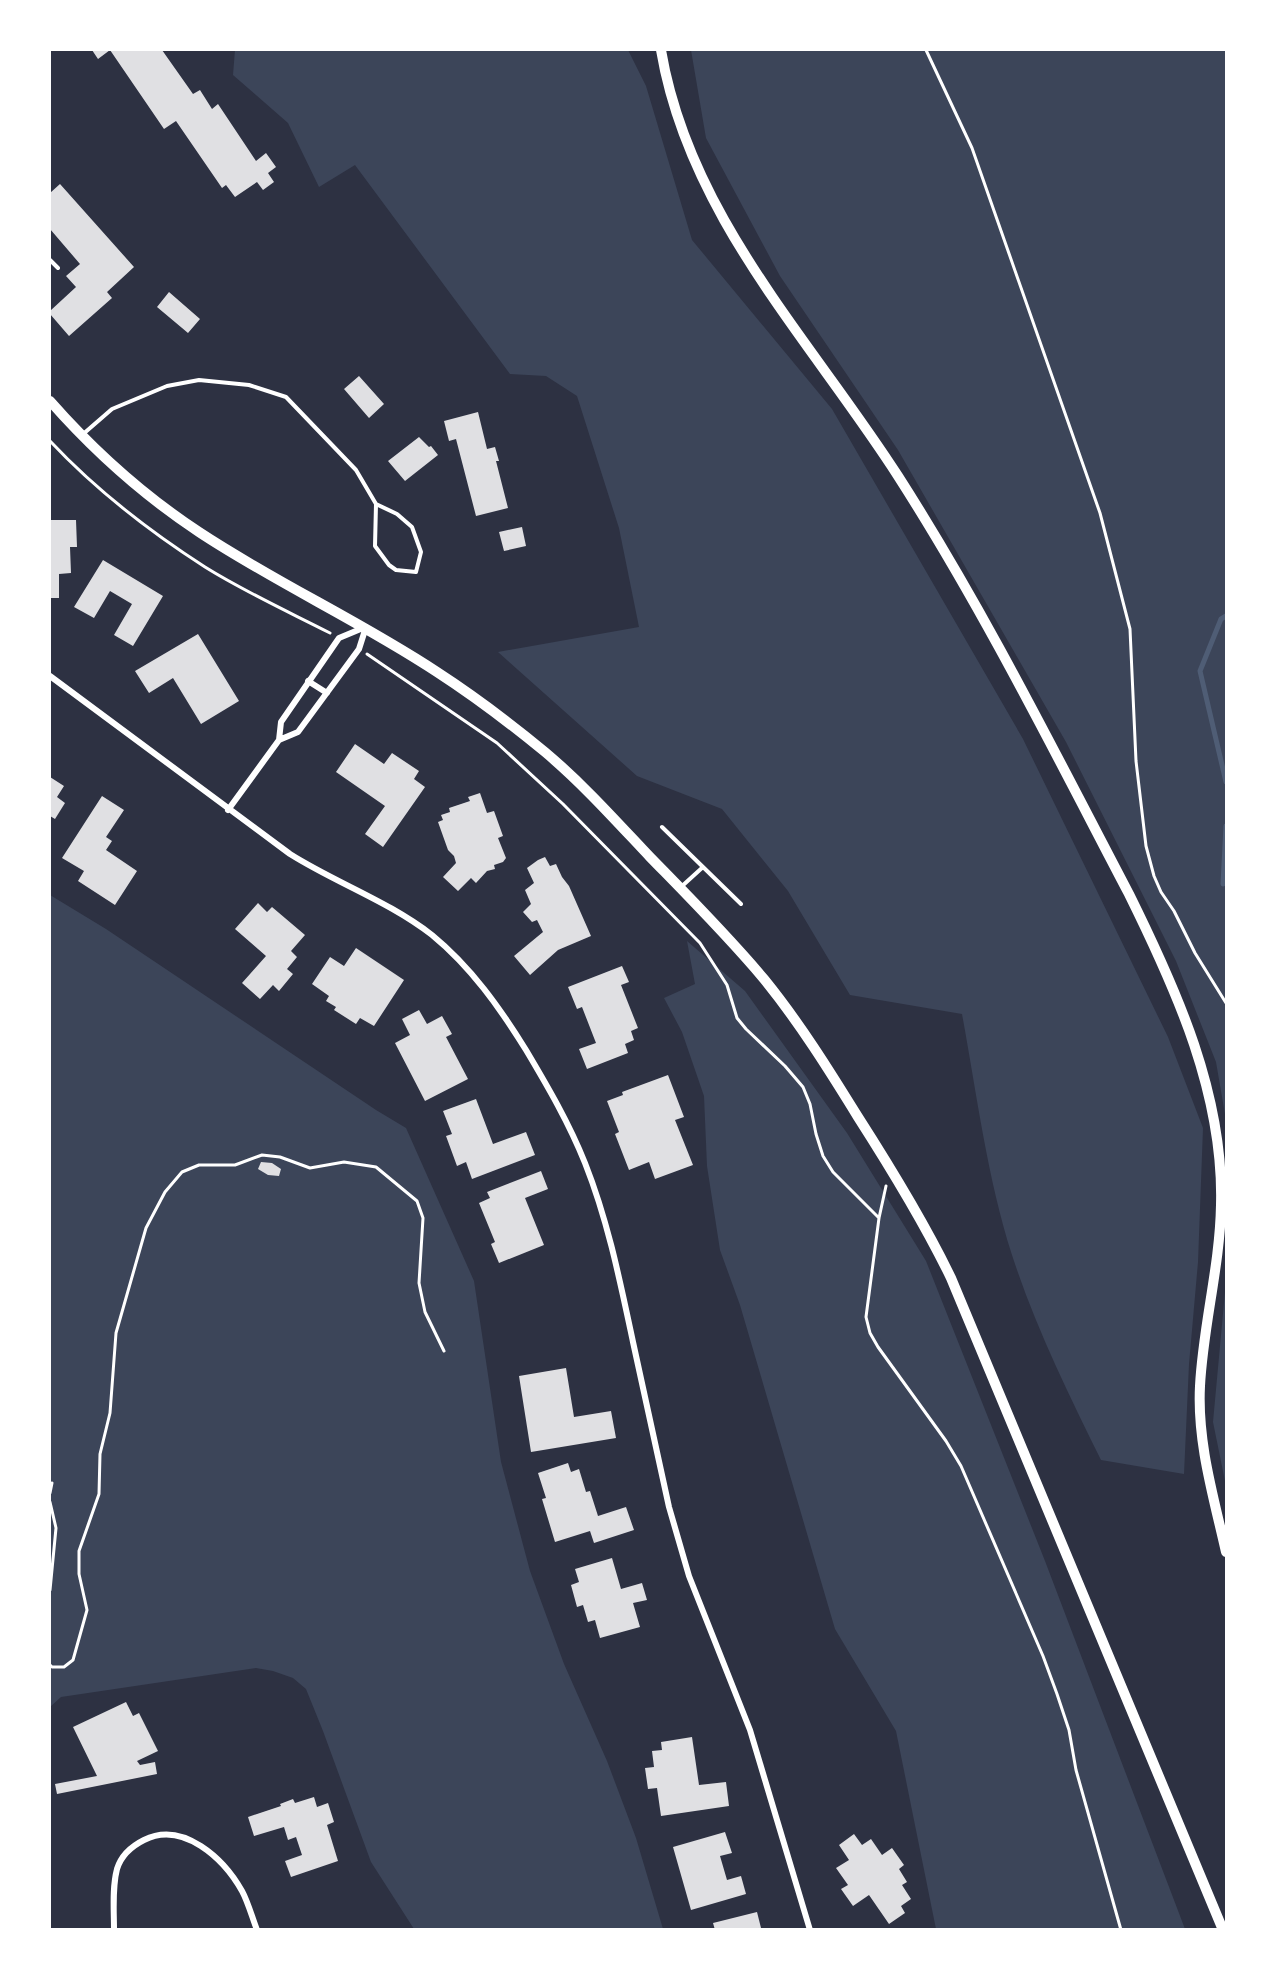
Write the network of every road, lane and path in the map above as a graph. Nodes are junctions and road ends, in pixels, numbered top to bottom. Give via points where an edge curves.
1 (661, 50) edge
2 (926, 50) edge
3 (50, 260) edge
4 (58, 268) dead end
5 (50, 401) edge
6 (81, 435) junction
7 (50, 441) edge
8 (376, 504) junction
9 (366, 626) junction
10 (339, 638) junction
11 (359, 649) junction
12 (50, 676) edge
13 (309, 681) junction
14 (327, 693) junction
15 (279, 740) junction
16 (228, 810) junction
17 (662, 827) dead end
18 (704, 867) junction
19 (680, 888) junction
20 (741, 904) dead end
21 (1227, 1004) edge
22 (890, 1167) junction
23 (879, 1218) junction
24 (444, 1351) dead end
25 (52, 1483) dead end
26 (50, 1493) edge
27 (50, 1502) edge
28 (1227, 1552) edge
29 (50, 1590) edge
30 (50, 1665) edge
31 (114, 1929) edge
32 (257, 1929) edge
33 (810, 1929) edge
34 (1121, 1929) edge
35 (1223, 1929) edge

1 - 28 main road via 675,113 729,232 892,467 964,584 1129,894 1193,1041 1211,1102 1221,1178 1219,1235 1200,1414 1208,1474
2 - 21 path via 972,148 1100,513 1130,629 1137,761 1146,846 1154,876
3 - 4 lane
5 - 6 main road
6 - 8 lane via 112,409 167,386 199,380 249,386 286,397 357,470
6 - 9 main road via 159,504 201,533
7 - 10 path via 110,498 206,567
8 - 8 lane via 412,526 421,552 416,572 388,565 375,546
9 - 10 street
9 - 11 street
9 - 19 main road via 440,673 546,753
10 - 13 street
11 - 14 street
11 - 23 path via 497,743 594,834 700,944 727,985 737,1018 803,1087 823,1156 833,1172
12 - 16 street
13 - 14 street
13 - 15 street via 281,722
14 - 15 street via 298,732
15 - 16 street
16 - 33 street via 315,870 403,915 457,958 502,1012 564,1116 612,1244 679,1543 750,1730
17 - 18 lane
18 - 19 lane
18 - 20 lane
19 - 22 main road via 740,951 792,1016
22 - 23 path
22 - 35 main road via 951,1278
23 - 34 path via 866,1317 870,1334 961,1466 1043,1656 1069,1730 1076,1770
24 - 30 path via 425,1312 419,1283 423,1218 417,1200 376,1167 344,1162 310,1168 280,1156 262,1155 235,1165 199,1165 182,1172 165,1192 146,1228 116,1334 110,1413 100,1454 99,1494 79,1551 79,1575 87,1610 73,1660 64,1667
25 - 26 path
27 - 29 path via 56,1528
31 - 32 street via 117,1868 133,1846 162,1835 178,1836 201,1845 219,1859 243,1893

